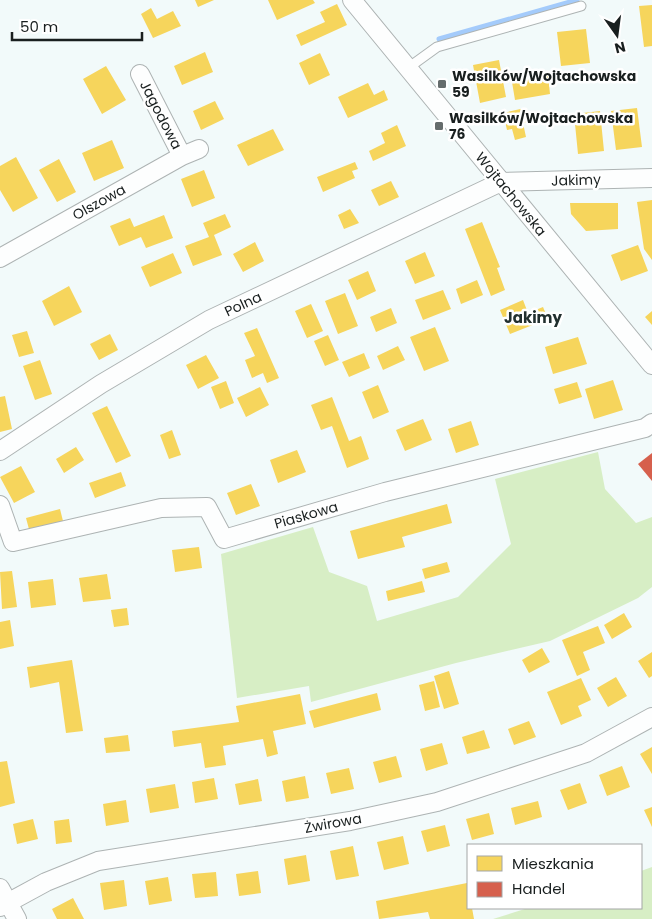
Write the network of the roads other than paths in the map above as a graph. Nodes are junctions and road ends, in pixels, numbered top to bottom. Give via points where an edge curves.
1 (352, 0) edge
2 (581, 6) dead end
3 (408, 68) junction
4 (140, 74) dead end
5 (199, 149) dead end
6 (182, 156) junction
7 (652, 178) edge
8 (501, 182) junction
9 (0, 258) edge
10 (652, 365) edge
11 (652, 423) edge
12 (0, 450) edge
13 (0, 505) edge
14 (652, 717) edge
15 (3, 899) edge
16 (17, 919) edge

1 - 3 street, Wojtachowska
2 - 3 lane via 437,47
3 - 8 street, Wojtachowska
4 - 6 street, Jagodowa
5 - 6 street, Olszowa
6 - 9 street, Olszowa
7 - 8 street, Jakimy
8 - 10 street, Wojtachowska
8 - 12 street, Polna via 208,320
11 - 13 street, Piaskowa via 645,428 385,492 224,539 207,507 162,508 13,542
14 - 15 street, Żwirowa via 586,752 436,802 350,821 98,861
15 - 16 street, Żwirowa

